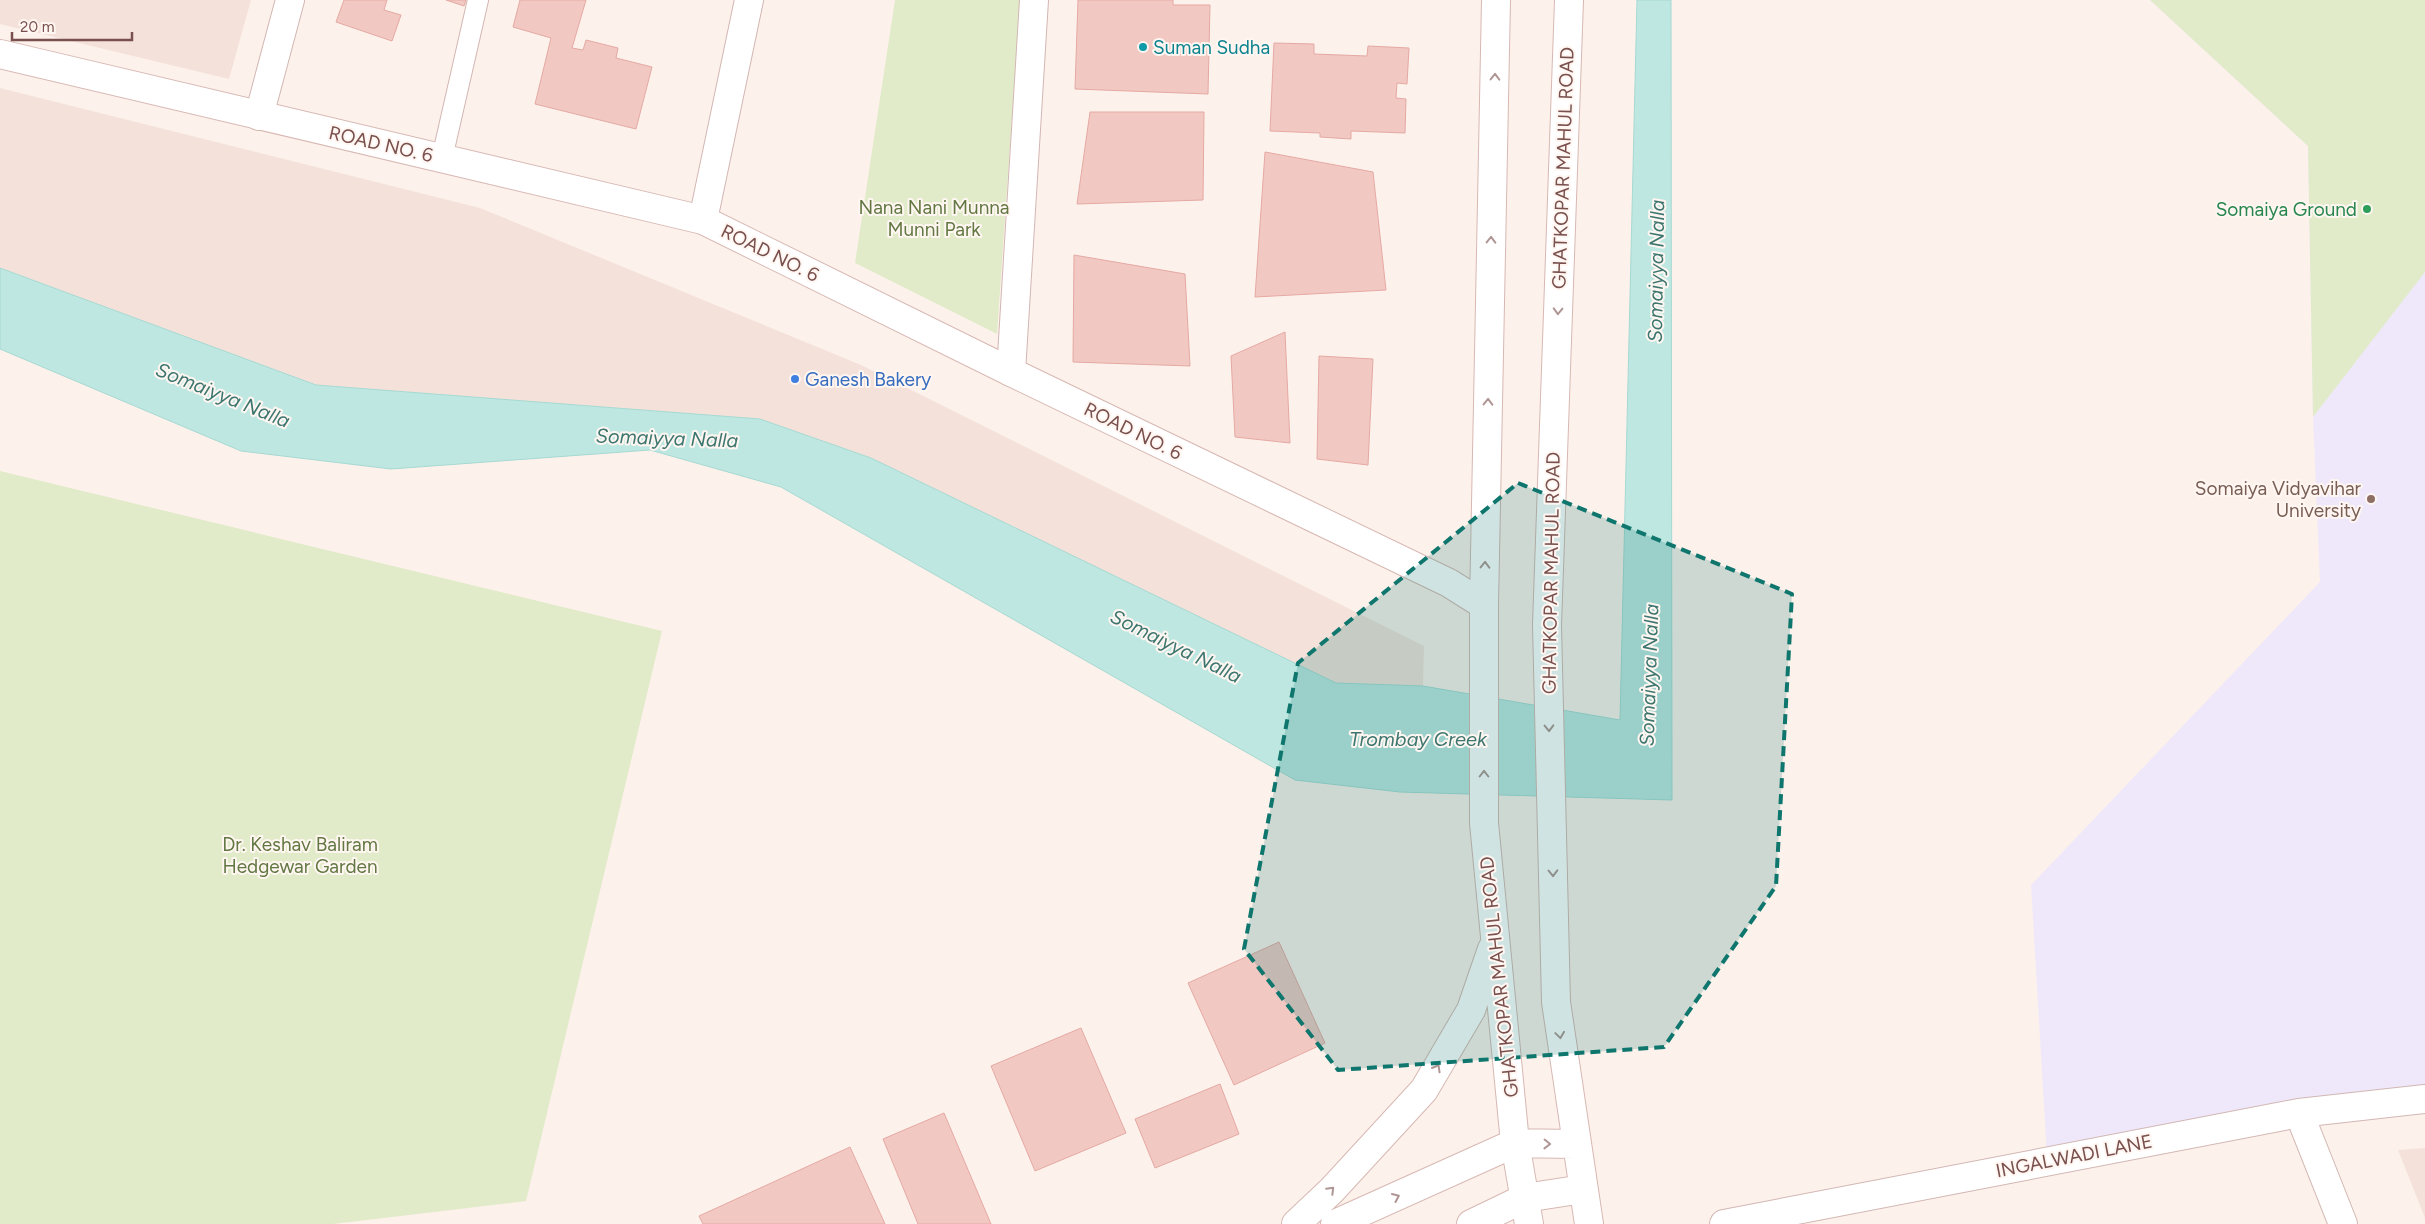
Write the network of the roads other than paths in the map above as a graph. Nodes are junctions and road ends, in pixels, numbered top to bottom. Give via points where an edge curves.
1 (290, 0) edge
2 (478, 0) edge
3 (749, 0) edge
4 (1034, 0) edge
5 (1496, 0) edge
6 (1569, 0) edge
7 (0, 54) edge
8 (259, 116) junction
9 (442, 158) junction
10 (703, 220) junction
11 (1011, 372) junction
12 (1484, 605) junction
13 (1495, 941) junction
14 (2425, 1099) edge
15 (2299, 1113) junction
16 (1515, 1143) junction
17 (1576, 1144) junction
18 (1584, 1189) junction
19 (1527, 1211) edge
20 (1296, 1224) edge
21 (1335, 1224) edge
22 (1471, 1224) edge
23 (1589, 1224) edge
24 (1724, 1224) edge
25 (2343, 1224) edge

1 - 8 street
2 - 9 lane
3 - 10 street
4 - 11 street
12 -> 5 street, GHATKOPAR MAHUL ROAD
6 -> 17 street, GHATKOPAR MAHUL ROAD via 1547,625 1556,1002
7 - 8 street, ROAD NO. 6
8 - 9 street, ROAD NO. 6
9 - 10 street, ROAD NO. 6
10 - 11 street, ROAD NO. 6
11 - 12 street, ROAD NO. 6 via 1449,582
13 -> 12 street, GHATKOPAR MAHUL ROAD via 1484,823
13 - 16 street, GHATKOPAR MAHUL ROAD
20 -> 13 street via 1332,1190 1424,1090 1471,1010
14 - 15 street, INGALWADI LANE
15 - 24 street, INGALWADI LANE
15 - 25 street
16 -> 17 street
16 - 19 street, GHATKOPAR MAHUL ROAD
21 -> 16 street
17 - 18 street, GHATKOPAR MAHUL ROAD
18 - 19 street
18 - 23 street, GHATKOPAR MAHUL ROAD
19 - 22 street

